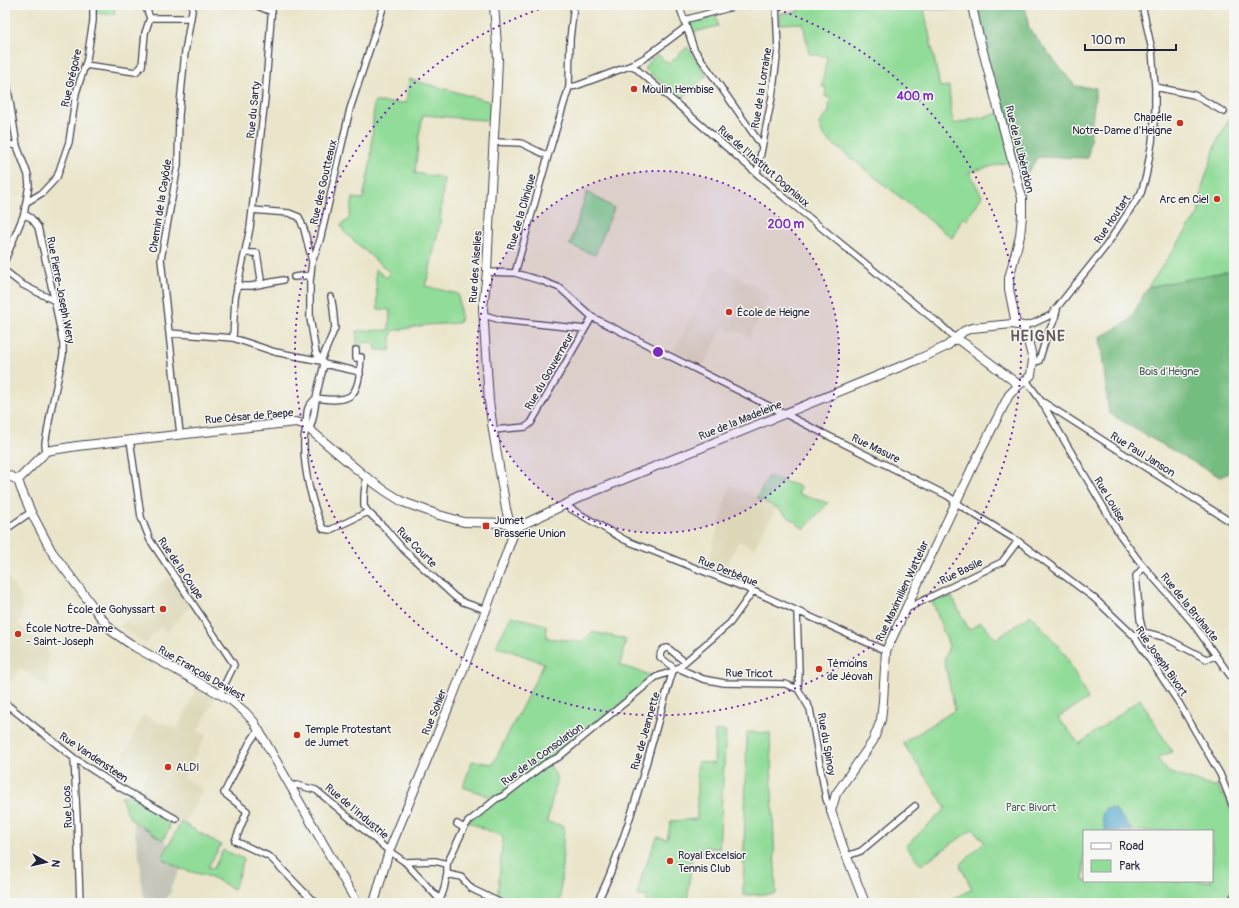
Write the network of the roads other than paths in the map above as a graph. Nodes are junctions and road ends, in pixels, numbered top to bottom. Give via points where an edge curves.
1 (93, 5) edge
2 (145, 5) edge
3 (193, 5) edge
4 (255, 5) edge
5 (272, 5) edge
6 (384, 5) edge
7 (494, 5) edge
8 (574, 5) edge
9 (679, 5) edge
10 (740, 5) edge
11 (776, 5) edge
12 (972, 5) edge
13 (1142, 5) edge
14 (272, 12) junction
15 (150, 18) junction
16 (191, 18) junction
17 (684, 20) junction
18 (686, 27) junction
19 (85, 65) junction
20 (632, 65) junction
21 (5, 71) edge
22 (569, 87) junction
23 (1155, 87) junction
24 (1224, 112) dead end
25 (5, 141) edge
26 (494, 142) junction
27 (16, 146) junction
28 (762, 146) junction
29 (548, 156) junction
30 (757, 173) junction
31 (27, 202) junction
32 (252, 210) junction
33 (24, 214) junction
34 (245, 253) junction
35 (5, 260) edge
36 (312, 262) junction
37 (5, 271) edge
38 (487, 272) junction
39 (515, 273) junction
40 (311, 275) junction
41 (294, 277) dead end
42 (283, 280) dead end
43 (257, 284) junction
44 (237, 286) junction
45 (331, 297) dead end
46 (55, 301) junction
47 (1058, 308) junction
48 (484, 315) junction
49 (592, 317) junction
50 (1019, 325) junction
51 (972, 328) junction
52 (585, 330) junction
53 (169, 333) junction
54 (233, 338) junction
55 (955, 338) junction
56 (965, 344) junction
57 (356, 350) dead end
58 (323, 362) junction
59 (1033, 362) junction
60 (360, 374) junction
61 (1023, 383) junction
62 (316, 398) junction
63 (1041, 401) junction
64 (785, 414) junction
65 (306, 427) junction
66 (493, 430) junction
67 (180, 434) junction
68 (130, 440) junction
69 (46, 451) junction
70 (5, 474) edge
71 (366, 477) junction
72 (18, 480) junction
73 (956, 502) junction
74 (564, 505) junction
75 (31, 512) junction
76 (368, 512) junction
77 (1234, 524) edge
78 (512, 528) junction
79 (5, 530) edge
80 (1018, 541) junction
81 (1144, 567) junction
82 (753, 591) junction
83 (906, 609) junction
84 (486, 610) junction
85 (797, 611) junction
86 (1143, 632) junction
87 (1134, 636) junction
88 (886, 651) junction
89 (1216, 656) junction
90 (685, 662) junction
91 (675, 670) junction
92 (1234, 681) edge
93 (798, 689) junction
94 (220, 694) junction
95 (5, 703) edge
96 (259, 729) junction
97 (74, 758) junction
98 (292, 786) junction
99 (916, 806) dead end
100 (1234, 809) edge
101 (832, 811) junction
102 (176, 819) dead end
103 (457, 824) dead end
104 (464, 828) junction
105 (389, 851) junction
106 (847, 856) junction
107 (405, 862) junction
108 (447, 864) junction
109 (447, 874) junction
110 (1234, 896) edge
111 (440, 902) edge
112 (80, 903) edge
113 (317, 903) edge
114 (357, 903) edge
115 (374, 903) edge
116 (501, 903) edge
117 (596, 903) edge
118 (865, 903) edge
119 (1230, 903) edge

1 - 19 street, Rue Grégoire via 93,21
2 - 15 street
3 - 16 street, Chemin de la Cayôde
4 - 14 street
5 - 14 street, Rue du Sarty
6 - 36 street, Rue des Goutteaux via 350,109 320,240
7 - 26 street, Rue des Aiselies via 498,59
8 - 22 street, Rue de la Clinique
9 - 17 street
10 - 17 street
11 - 28 street, Rue de la Lorraine via 778,49
12 - 50 street, Rue de la Libération via 1022,198 1020,236 1008,289
13 - 23 street, Rue Houtart via 1152,50
14 - 32 street, Rue du Sarty
15 - 16 street
15 - 19 street via 145,34 142,66 136,72
16 - 53 street, Chemin de la Cayôde via 185,52 178,165 161,259
17 - 18 street
18 - 20 street
18 - 28 street via 694,49
19 - 31 street, Rue Grégoire via 76,93 69,142 57,177 42,193
20 - 22 street
20 - 30 street, Rue de l'Institut Dogniaux
21 - 27 street
22 - 29 street, Rue de la Clinique
23 - 24 street via 1194,95
23 - 47 street, Rue Houtart via 1152,142 1141,193 1106,246
25 - 27 street
26 - 29 street via 521,143
26 - 38 street, Rue des Aiselies
27 - 31 street via 29,186
28 - 30 street, Rue de la Lorraine
29 - 39 street, Rue de la Clinique
30 - 55 street, Rue de l'Institut Dogniaux
31 - 33 street
32 - 34 street, Rue du Sarty
32 - 36 street via 299,217
33 - 35 street
33 - 46 street, Rue Pierre-Joseph Wery via 31,218 38,228
34 - 43 street via 257,254 261,279
34 - 44 street, Rue du Sarty
36 - 40 street, Rue des Goutteaux
37 - 46 street via 23,285
38 - 39 street, Rue Masure
38 - 48 street, Rue des Aiselies
39 - 49 street, Rue Masure via 560,288
40 - 41 street
40 - 58 street, Rue des Goutteaux via 310,318 316,353
42 - 43 street
43 - 44 street
44 - 54 street, Rue du Sarty
45 - 58 street via 335,328
46 - 69 street, Rue Pierre-Joseph Wery via 63,356 51,410
47 - 50 street, Rue Houtart via 1051,315 1034,323
47 - 59 street via 1039,361
48 - 52 street via 501,320
48 - 66 street, Rue des Aiselies
49 - 52 street, Rue du Gouverneur
49 - 64 street, Rue Masure
50 - 51 street, Rue de la Madeleine
50 - 59 street, Rue de la Libération via 1026,333
51 - 55 street, Rue de la Madeleine
51 - 56 street via 966,332
52 - 66 street, Rue du Gouverneur via 531,423 526,427
53 - 54 street
53 - 67 street, Chemin de la Cayôde
54 - 58 street via 275,352
55 - 56 street
55 - 64 street, Rue de la Madeleine via 947,346 919,359
56 - 61 street
57 - 60 street via 356,358 361,357
58 - 60 street
58 - 62 street
59 - 61 street, Rue Maximilien Wattelar via 1031,374
60 - 62 street via 350,396 342,399
61 - 63 street, Rue Louise
61 - 73 street, Rue Maximilien Wattelar via 1009,395
62 - 65 street via 311,425
63 - 77 street, Rue Paul Janson
63 - 81 street, Rue Louise via 1120,535
64 - 73 street, Rue Masure
64 - 74 street, Rue de la Madeleine
65 - 67 street, Rue César de Paepe via 301,423 292,422
65 - 71 street, Rue César de Paepe
65 - 76 street via 304,442 307,474 323,529 330,530
66 - 78 street, Rue des Aiselies via 506,509
67 - 68 street, Rue César de Paepe
68 - 69 street, Rue César de Paepe
68 - 94 street, Rue de la Coupe via 141,517 150,540 233,663 234,666
69 - 72 street
70 - 72 street
71 - 76 street via 364,506
71 - 78 street, Rue César de Paepe via 403,502 416,507 464,522 507,524
72 - 75 street, Rue François Dewiest
73 - 80 street, Rue Joseph Bivort
73 - 83 street, Rue Maximilien Wattelar
74 - 78 street, Rue de la Madeleine
74 - 82 street, Rue Derbèque via 625,540
75 - 79 street
75 - 94 street, Rue François Dewiest via 52,552 113,632
76 - 84 street, Rue Courte via 404,550 455,597
78 - 84 street, Rue Sohier via 511,545
80 - 83 street, Rue Basile via 1002,562
80 - 87 street, Rue Joseph Bivort via 1094,598
81 - 86 street via 1136,576
81 - 89 street, Rue de la Bruhaute via 1192,622
82 - 85 street, Rue Derbèque
82 - 90 street via 730,623
83 - 88 street, Rue Maximilien Wattelar
84 - 105 street, Rue Sohier
85 - 88 street, Rue Derbèque
85 - 93 street
86 - 87 street
86 - 89 street via 1164,637 1206,660
87 - 100 street, Rue Joseph Bivort via 1179,703 1220,774
88 - 101 street, Rue Maximilien Wattelar via 881,720 873,741 836,794
89 - 92 street, Rue de la Bruhaute
90 - 91 street
90 - 91 street, Rue Tricot via 668,648 662,650 660,658
91 - 93 street, Rue Tricot via 724,683 785,684
91 - 104 street, Rue de la Consolation via 656,677 559,757 546,763 496,799
91 - 117 street, Rue de Jeannette via 629,824
93 - 101 street, Rue du Spinoy via 810,709 826,799
94 - 96 street, Rue François Dewiest via 245,712
95 - 97 street, Rue Vandensteen
96 - 98 street, Rue François Dewiest
96 - 113 street via 224,794 247,811 235,841 270,857
97 - 102 street, Rue Vandensteen
97 - 112 street, Rue Loos
98 - 105 street, Rue de l'Industrie via 316,790
98 - 114 street, Rue François Dewiest
99 - 106 street via 861,851
101 - 106 street
103 - 104 street
104 - 108 street, Rue de la Consolation
105 - 107 street, Rue de l'Industrie
105 - 115 street, Rue Sohier
106 - 118 street
107 - 108 street via 435,861
107 - 111 street, Rue de l'Industrie
108 - 109 street
109 - 111 street
109 - 116 street via 461,877 472,889
110 - 119 street

